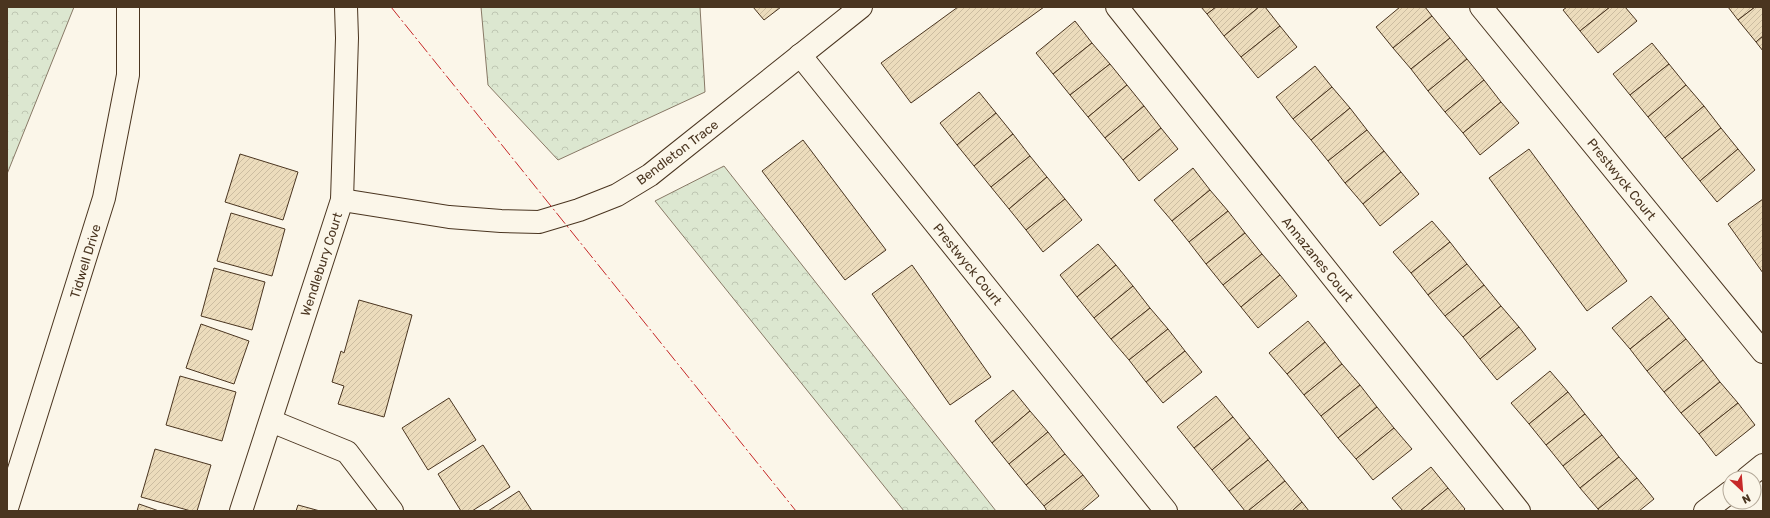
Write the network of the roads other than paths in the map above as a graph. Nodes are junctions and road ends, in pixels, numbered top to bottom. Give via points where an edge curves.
1 (128, 7) edge
2 (346, 7) edge
3 (861, 7) edge
4 (1117, 7) edge
5 (1482, 7) edge
6 (800, 55) junction
7 (342, 200) junction
8 (1763, 352) edge
9 (271, 421) junction
10 (1722, 498) edge
11 (7, 508) edge
12 (241, 511) edge
13 (392, 511) edge
14 (1166, 511) edge
15 (1519, 511) edge
16 (1706, 511) edge

1 - 11 street, Tidwell Drive via 128,75 104,198
2 - 7 street, Wendlebury Court
3 - 6 street, Bendleton Trace
4 - 15 street, Annazanes Court
5 - 8 street, Prestwyck Court
6 - 7 street, Bendleton Trace via 650,175 617,195 579,210 539,222 501,221 449,217
6 - 14 street, Prestwyck Court
7 - 9 street, Wendlebury Court
9 - 12 street, Wendlebury Court
9 - 13 street via 347,452
10 - 16 street

